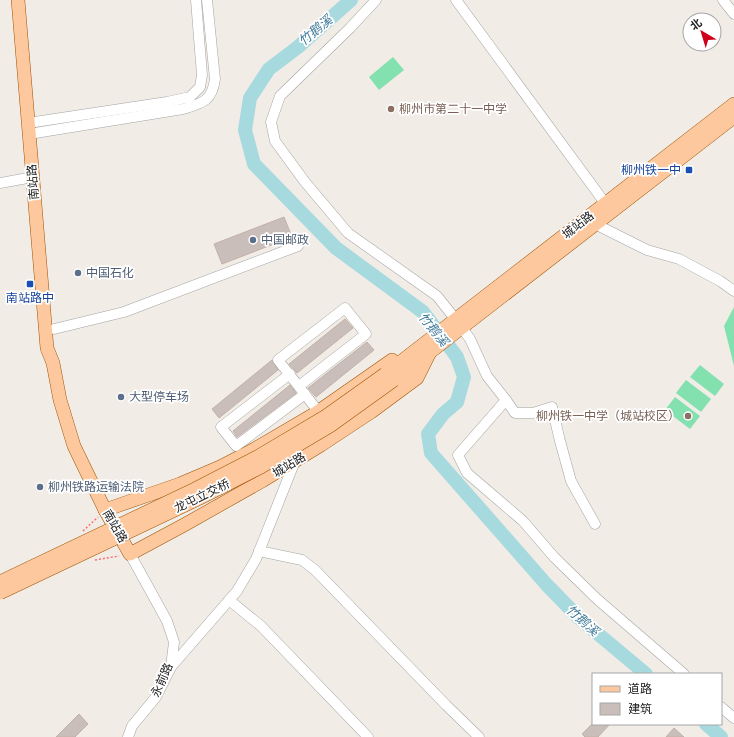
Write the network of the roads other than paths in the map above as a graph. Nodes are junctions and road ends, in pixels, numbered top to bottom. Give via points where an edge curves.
1 (18, 0) edge
2 (27, 0) edge
3 (196, 0) edge
4 (208, 0) edge
5 (376, 0) edge
6 (456, 0) edge
7 (723, 0) edge
8 (734, 14) edge
9 (734, 104) edge
10 (734, 117) edge
11 (33, 128) junction
12 (33, 177) junction
13 (0, 183) edge
14 (605, 203) junction
15 (592, 220) junction
16 (298, 246) dead end
17 (734, 292) edge
18 (456, 326) junction
19 (54, 329) junction
20 (428, 349) junction
21 (53, 363) junction
22 (290, 374) junction
23 (390, 377) junction
24 (302, 390) junction
25 (506, 400) junction
26 (318, 411) junction
27 (295, 461) junction
28 (105, 510) junction
29 (595, 524) dead end
30 (259, 551) junction
31 (130, 554) junction
32 (0, 582) edge
33 (0, 593) edge
34 (230, 600) junction
35 (171, 667) junction
36 (683, 673) edge
37 (722, 707) edge
38 (734, 718) edge
39 (128, 737) edge
40 (368, 737) edge
41 (480, 737) edge

1 - 11 main road, 南站路
2 - 11 main road, 南站路
3 - 11 street via 202,75 200,87 190,97
4 - 11 street via 215,79 213,91 207,99 183,109
5 - 18 street via 280,96 271,122 275,141 348,233 437,296
6 - 14 street
7 - 8 street
9 - 14 main road, 城站路
10 - 15 main road, 城站路
11 - 12 main road, 南站路
11 - 19 main road, 南站路
12 - 13 street
12 - 21 main road, 南站路 via 47,348
14 - 15 main road, 城站路
15 - 17 street via 647,250 679,259 720,281
15 - 18 main road, 城站路
16 - 19 street via 124,312
18 - 20 main road, 城站路
18 - 25 street via 470,339 488,376
19 - 21 main road, 南站路 via 56,348
20 - 23 main road, 城站路
20 - 26 main road, 城站路 via 390,361
20 - 27 main road, 城站路 via 417,378 371,412
21 - 28 main road, 南站路 via 60,400 74,446
22 - 24 street
22 - 24 street via 222,427 236,446
22 - 24 street via 278,360 345,308 366,334
23 - 32 main road, 龙屯立交桥, bridge via 257,457
23 - 33 main road, 龙屯立交桥, bridge via 330,426 261,467
24 - 26 street
25 - 29 street via 515,413 533,413 552,407 571,481
25 - 36 street via 458,455 466,473 523,521 554,557 597,598
26 - 28 main road, 城站路 via 220,467
27 - 30 street
27 - 31 main road, 城站路
28 - 31 main road, 南站路
30 - 34 street
30 - 41 street via 302,560 315,570
31 - 35 street, 永前路 via 167,620 174,642
34 - 35 street
34 - 40 street via 261,626
35 - 39 street, 永前路 via 156,697 132,726
37 - 38 street

